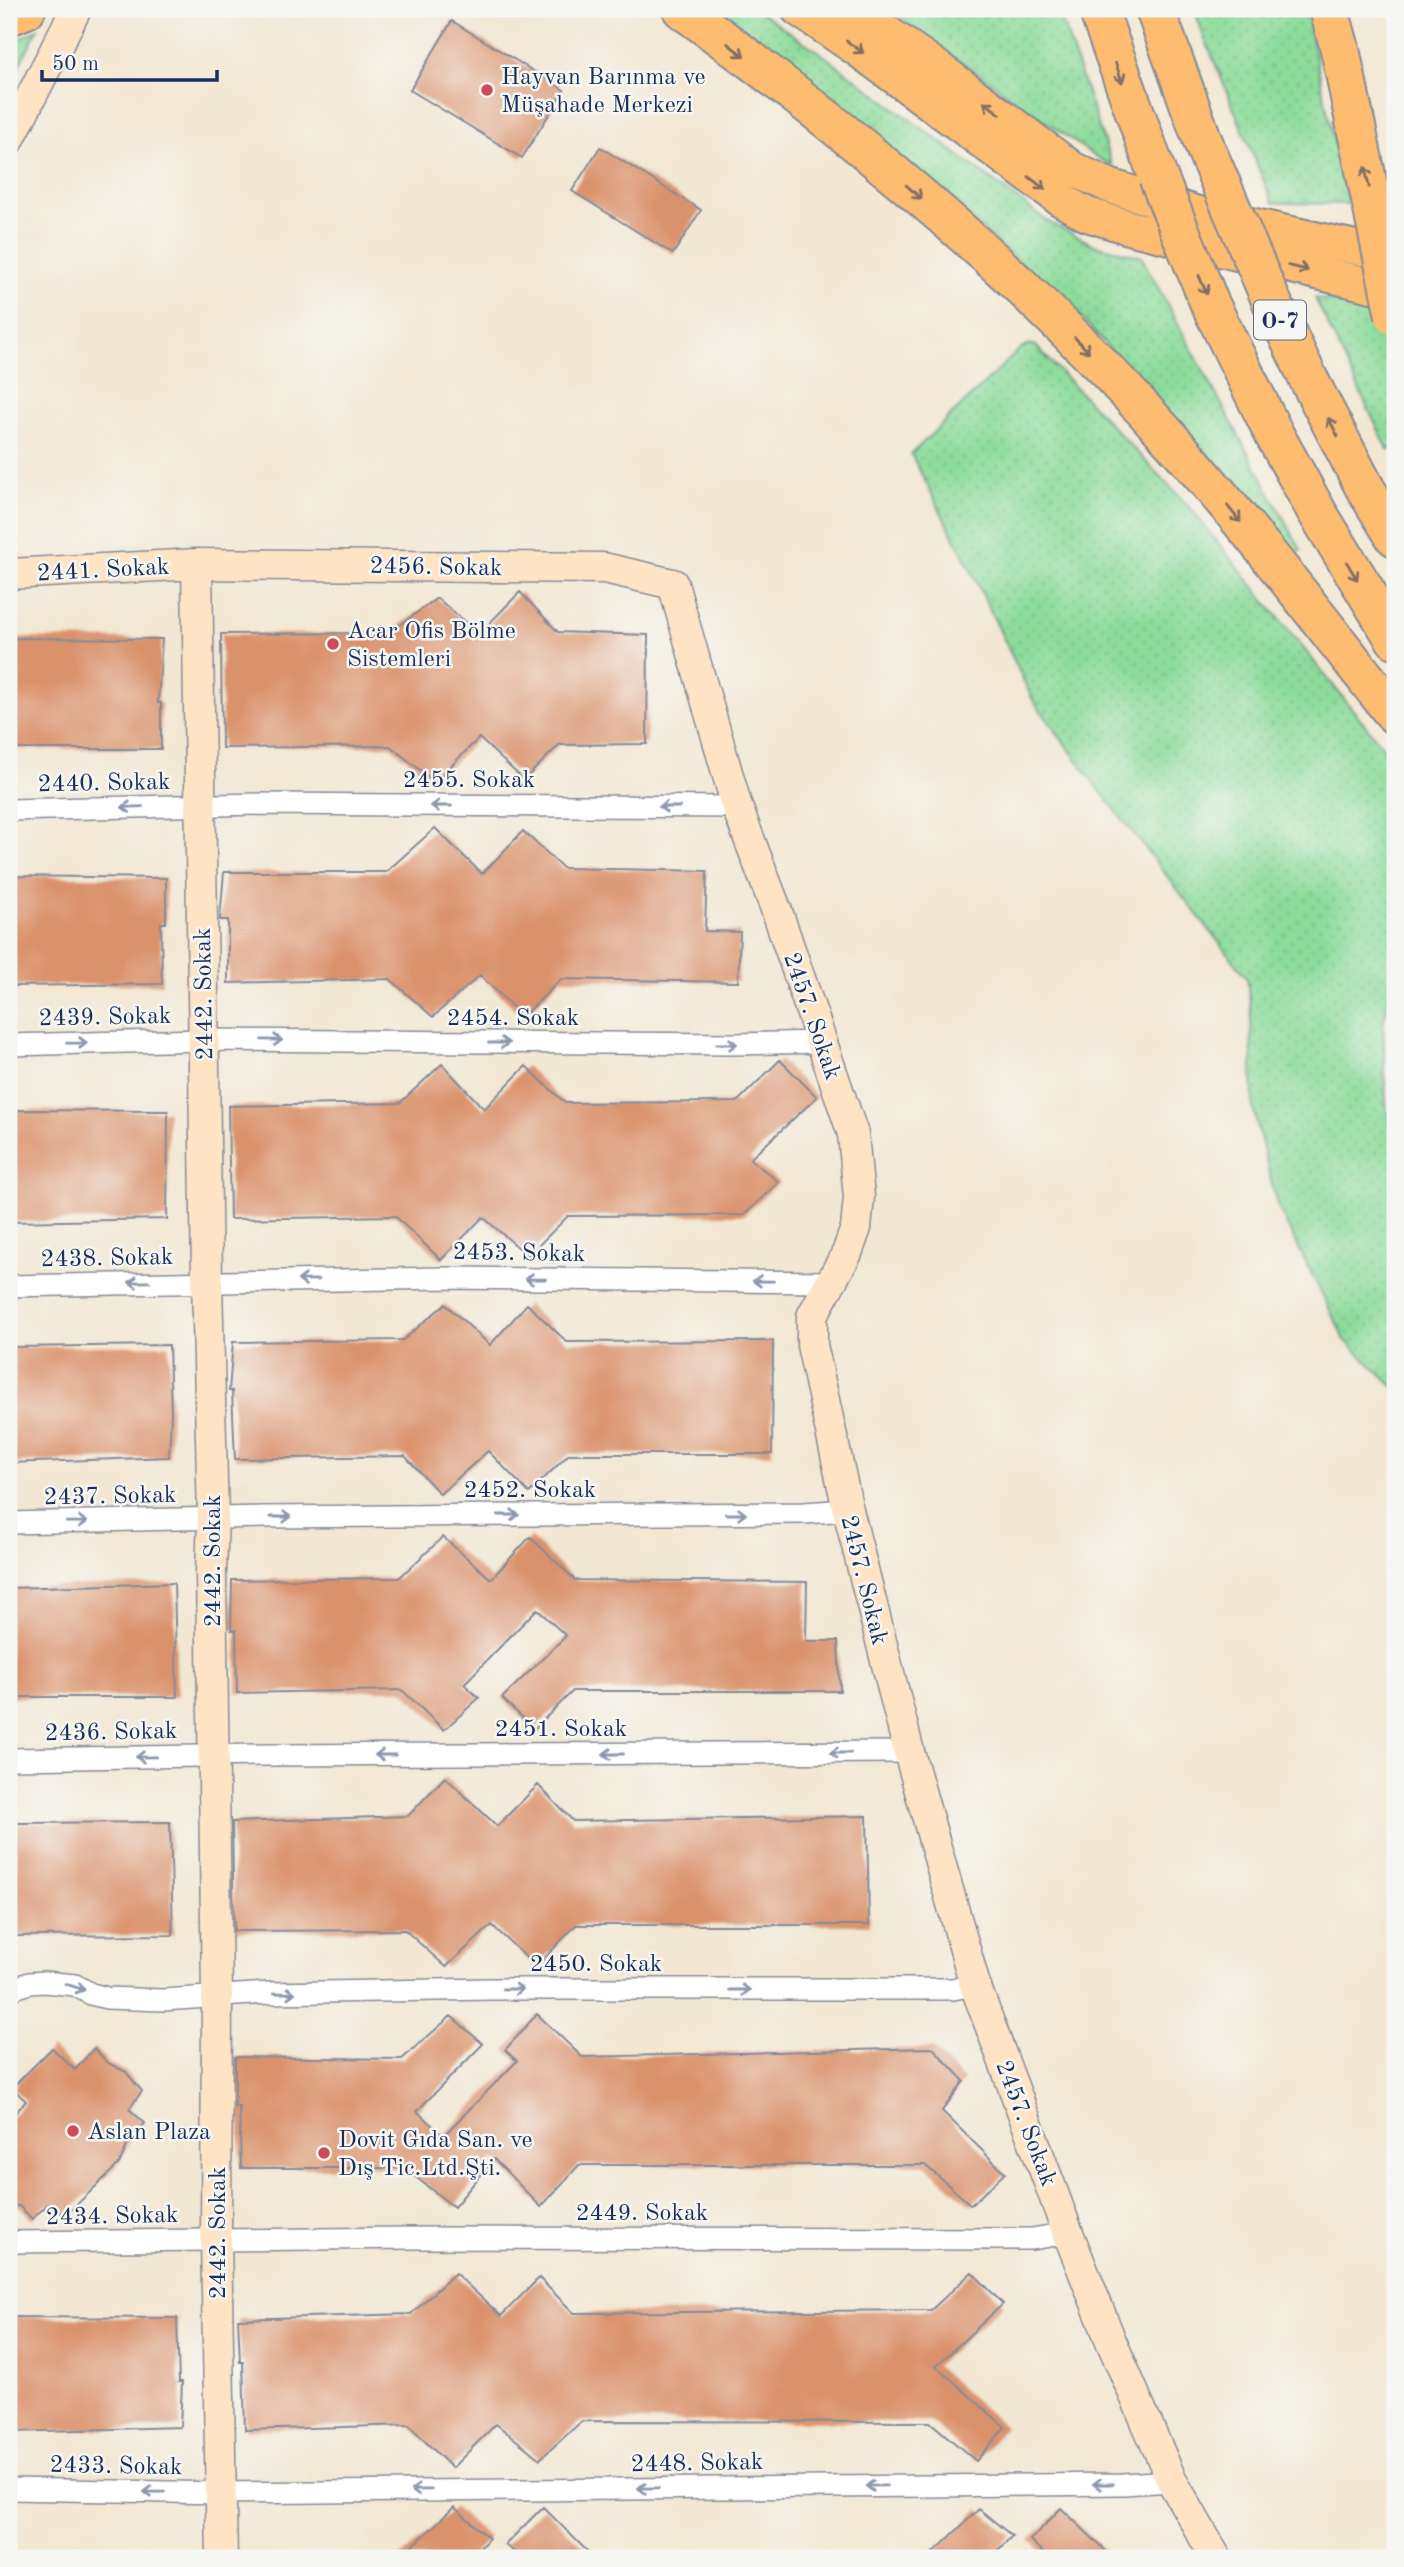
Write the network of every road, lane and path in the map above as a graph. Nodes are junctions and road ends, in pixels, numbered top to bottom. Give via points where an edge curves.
1 (26, 9) edge
2 (76, 9) edge
3 (682, 9) edge
4 (798, 9) edge
5 (852, 9) edge
6 (1098, 9) edge
7 (1155, 9) edge
8 (1181, 9) edge
9 (1329, 9) edge
10 (9, 16) edge
11 (9, 140) edge
12 (1205, 148) junction
13 (1395, 256) edge
14 (1395, 291) edge
15 (1395, 316) edge
16 (1395, 537) edge
17 (197, 564) junction
18 (9, 574) edge
19 (673, 584) joint
20 (1395, 639) edge
21 (1395, 715) edge
22 (200, 806) junction
23 (737, 807) junction
24 (9, 810) edge
25 (203, 1040) junction
26 (822, 1042) junction
27 (9, 1045) edge
28 (207, 1281) junction
29 (831, 1282) junction
30 (9, 1286) edge
31 (848, 1510) junction
32 (213, 1519) junction
33 (9, 1523) edge
34 (909, 1752) junction
35 (214, 1756) junction
36 (9, 1759) edge
37 (975, 1985) junction
38 (9, 1990) edge
39 (217, 1995) junction
40 (1068, 2233) junction
41 (216, 2240) junction
42 (9, 2242) edge
43 (1172, 2481) junction
44 (9, 2489) edge
45 (222, 2493) junction
46 (222, 2558) edge
47 (1216, 2558) edge

1 - 10 highway
2 - 11 street
3 -> 21 highway via 866,151 1078,341 1183,453
4 -> 14 main road via 1060,200 1086,214
13 -> 5 main road via 1194,212 1110,186 1073,169
6 -> 20 highway, O-7, bridge via 1158,177 1210,304 1275,436
7 - 12 highway, O-7
8 - 12 highway via 1205,94
15 -> 9 highway, bridge
16 -> 12 highway, O-7, bridge via 1310,382
17 - 18 street, 2441. Sokak
17 - 19 street, 2456. Sokak via 604,568
17 - 22 street, 2442. Sokak
19 - 23 street, 2457. Sokak
23 -> 22 street, 2455. Sokak
22 -> 24 street, 2440. Sokak
22 - 25 street, 2442. Sokak
23 - 26 street, 2457. Sokak
25 -> 26 street, 2454. Sokak
27 -> 25 street, 2439. Sokak
25 - 28 street, 2442. Sokak
26 - 29 street, 2457. Sokak via 853,1135 859,1197 856,1228
29 -> 28 street, 2453. Sokak
28 -> 30 street, 2438. Sokak
28 - 32 street, 2442. Sokak
29 - 31 street, 2457. Sokak via 812,1316 812,1345
32 -> 31 street, 2452. Sokak
31 - 34 street, 2457. Sokak
33 -> 32 street, 2437. Sokak
32 - 35 street, 2442. Sokak
34 -> 35 street, 2451. Sokak
34 - 37 street, 2457. Sokak
35 -> 36 street, 2436. Sokak
35 - 39 street, 2442. Sokak
39 -> 37 street, 2450. Sokak via 492,1989 953,1989
37 - 40 street, 2457. Sokak
38 -> 39 street, 2450. Sokak via 44,1982 75,1985 107,1998 163,2000
39 - 41 street, 2442. Sokak
40 - 41 street, 2449. Sokak via 1020,2239
40 - 43 street, 2457. Sokak
41 - 42 street, 2434. Sokak
41 - 45 street, 2442. Sokak
43 -> 45 street, 2448. Sokak
43 - 47 street, 2457. Sokak
45 -> 44 street, 2433. Sokak
45 - 46 street, 2442. Sokak

